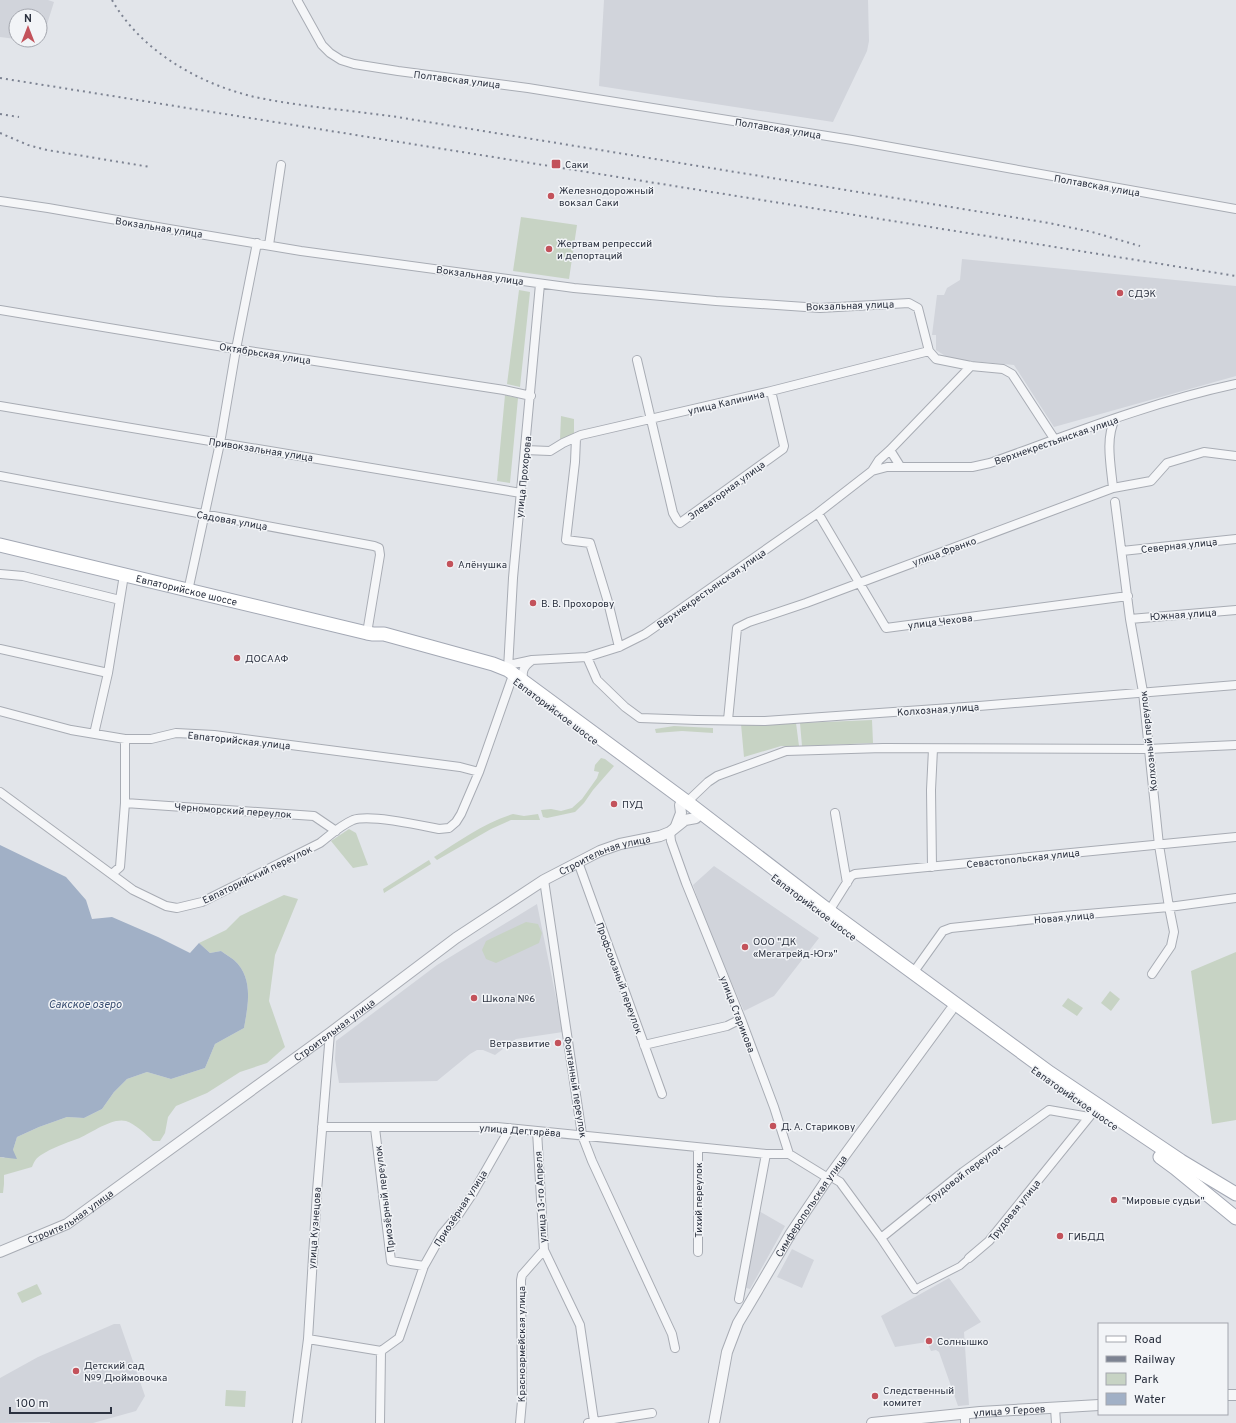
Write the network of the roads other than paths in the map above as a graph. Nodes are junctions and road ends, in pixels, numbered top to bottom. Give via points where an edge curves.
1 (297, 0) edge
2 (281, 165) dead end
3 (0, 202) edge
4 (1236, 209) edge
5 (257, 243) junction
6 (269, 245) junction
7 (540, 284) junction
8 (0, 310) edge
9 (236, 349) junction
10 (929, 351) junction
11 (636, 360) dead end
12 (971, 366) junction
13 (1236, 384) edge
14 (771, 391) junction
15 (530, 396) junction
16 (0, 406) edge
17 (651, 419) junction
18 (1115, 419) junction
19 (1097, 425) junction
20 (576, 438) junction
21 (1055, 440) junction
22 (1110, 440) junction
23 (220, 443) junction
24 (525, 450) junction
25 (890, 450) junction
26 (1236, 456) edge
27 (900, 466) junction
28 (872, 471) junction
29 (0, 476) edge
30 (1113, 488) junction
31 (521, 493) junction
32 (1115, 502) dead end
33 (818, 513) junction
34 (204, 515) junction
35 (1236, 539) edge
36 (0, 545) edge
37 (1122, 550) junction
38 (0, 574) edge
39 (124, 575) junction
40 (859, 583) junction
41 (188, 591) junction
42 (1128, 596) junction
43 (120, 600) junction
44 (1236, 610) edge
45 (1130, 619) junction
46 (370, 634) junction
47 (619, 647) junction
48 (0, 649) edge
49 (587, 657) junction
50 (532, 660) junction
51 (108, 673) junction
52 (513, 673) junction
53 (1236, 685) edge
54 (1143, 692) junction
55 (0, 711) edge
56 (731, 721) junction
57 (94, 734) junction
58 (125, 739) junction
59 (1236, 745) edge
60 (932, 749) junction
61 (1148, 749) junction
62 (479, 772) junction
63 (0, 792) edge
64 (125, 803) junction
65 (684, 804) junction
66 (835, 813) dead end
67 (696, 818) junction
68 (673, 829) junction
69 (336, 831) junction
70 (1236, 836) edge
71 (1159, 845) junction
72 (578, 862) junction
73 (932, 867) junction
74 (112, 874) junction
75 (544, 880) junction
76 (847, 882) junction
77 (1236, 898) edge
78 (1169, 908) junction
79 (829, 911) junction
80 (913, 974) junction
81 (1152, 974) dead end
82 (951, 1010) junction
83 (741, 1019) junction
84 (330, 1033) junction
85 (644, 1045) junction
86 (662, 1094) dead end
87 (1092, 1114) junction
88 (322, 1127) junction
89 (375, 1128) junction
90 (510, 1128) junction
91 (536, 1131) junction
92 (582, 1135) junction
93 (698, 1148) junction
94 (766, 1154) junction
95 (788, 1154) junction
96 (829, 1177) junction
97 (1235, 1194) edge
98 (1236, 1218) edge
99 (881, 1238) junction
100 (544, 1250) junction
101 (0, 1252) edge
102 (698, 1252) dead end
103 (969, 1258) joint
104 (424, 1266) junction
105 (915, 1289) joint
106 (739, 1299) dead end
107 (308, 1339) junction
108 (675, 1348) dead end
109 (381, 1351) junction
110 (1098, 1405) edge
111 (1055, 1408) junction
112 (652, 1413) dead end
113 (965, 1418) edge
114 (591, 1422) edge
115 (297, 1423) edge
116 (380, 1423) edge
117 (520, 1423) edge
118 (714, 1423) edge
119 (872, 1423) edge
120 (1056, 1423) edge

1 - 4 street, Полтавская улица via 322,46 341,60 354,64 528,88 852,140
2 - 6 street
3 - 5 street, Вокзальная улица
5 - 6 street, Вокзальная улица
5 - 9 street
6 - 7 street, Вокзальная улица
7 - 10 street, Вокзальная улица via 820,308 909,303 918,308
7 - 15 street, улица Прохорова
8 - 9 street, Октябрьская улица
9 - 15 street, Октябрьская улица
9 - 23 street
10 - 12 street via 936,359
10 - 14 street, улица Калинина
11 - 17 street, Элеваторная улица
12 - 21 street via 1003,369 1012,374
12 - 25 street, Верхнекрестьянская улица
13 - 18 street, Верхнекрестьянская улица via 1180,398
14 - 17 street, улица Калинина
14 - 17 street, Элеваторная улица via 783,449 680,523 673,513
15 - 24 street, улица Прохорова
16 - 23 street, Привокзальная улица
17 - 20 street, улица Калинина
18 - 19 street, Верхнекрестьянская улица
18 - 22 street
19 - 21 street, Верхнекрестьянская улица
19 - 22 street
20 - 24 street, улица Калинина via 550,451
20 - 47 street via 566,540 590,543
21 - 27 street, Верхнекрестьянская улица via 990,463 972,466
22 - 30 street
23 - 31 street, Привокзальная улица
23 - 34 street
24 - 31 street, улица Прохорова
25 - 27 street
25 - 28 street, Верхнекрестьянская улица via 878,460
26 - 30 street, улица Франко via 1204,452 1167,463 1151,481
27 - 28 street, Верхнекрестьянская улица
28 - 33 street, Верхнекрестьянская улица
29 - 34 street, Садовая улица
30 - 40 street, улица Франко
31 - 52 street, улица Прохорова via 513,578
32 - 37 street, Колхозный переулок
33 - 40 street, улица Чехова
33 - 47 street, Верхнекрестьянская улица via 645,634
34 - 41 street
34 - 46 street, Садовая улица via 379,548
35 - 37 street, Северная улица
36 - 39 main road, Евпаторийское шоссе
37 - 42 street, Колхозный переулок
38 - 43 street via 23,576
39 - 41 main road, Евпаторийское шоссе
39 - 43 street
40 - 42 street, улица Чехова via 886,628
40 - 56 street, улица Франко via 737,628
41 - 46 main road, Евпаторийское шоссе
42 - 45 street, Колхозный переулок
43 - 51 street
44 - 45 street, Южная улица
45 - 54 street, Колхозный переулок
46 - 52 main road, Евпаторийское шоссе via 383,640
47 - 49 street, Верхнекрестьянская улица
48 - 51 street
49 - 50 street, Верхнекрестьянская улица
49 - 56 street, Колхозная улица via 596,680 640,718
50 - 52 street, Верхнекрестьянская улица
50 - 52 street via 523,670
51 - 57 street
52 - 62 street
52 - 65 main road, Евпаторийское шоссе
53 - 54 street, Колхозная улица
54 - 56 street, Колхозная улица via 823,717
54 - 61 street, Колхозный переулок
55 - 57 street, Евпаторийская улица
57 - 58 street, Евпаторийская улица
58 - 62 street, Евпаторийская улица via 151,739 176,733 214,736 460,767
58 - 64 street
59 - 61 street
60 - 61 street
60 - 65 street via 786,751 717,776
60 - 73 street
61 - 71 street, Колхозный переулок
62 - 69 street, Евпаторийский переулок via 461,814 449,828 439,829 365,819 351,821
63 - 74 street, Евпаторийский переулок
64 - 69 street, Черноморский переулок via 314,816
64 - 74 street via 120,867
65 - 67 main road, Евпаторийское шоссе
65 - 68 street
65 - 79 main road, Евпаторийское шоссе
66 - 76 street
67 - 68 street, Строительная улица via 685,820
67 - 82 main road, Евпаторийское шоссе
68 - 72 street, Строительная улица via 651,838 600,851
68 - 83 street, улица Старикова via 671,841
69 - 74 street, Евпаторийский переулок via 320,843 202,902 177,908 166,906 133,890
70 - 71 street, Севастопольская улица
71 - 73 street, Севастопольская улица
71 - 78 street, Колхозный переулок
72 - 75 street, Строительная улица
72 - 85 street, Профсоюзный переулок
73 - 76 street, Севастопольская улица via 855,874
75 - 84 street, Строительная улица via 456,938
75 - 92 street, Фонтанный переулок
76 - 79 street, Севастопольская улица
77 - 78 street, Новая улица
78 - 80 street, Новая улица via 951,928 943,931
78 - 81 street, Колхозный переулок via 1174,932 1170,946
79 - 80 main road, Евпаторийское шоссе
80 - 97 main road, Евпаторийское шоссе via 1050,1073
82 - 87 main road, Евпаторийское шоссе
82 - 96 street, Симферопольская улица
83 - 85 street via 727,1026
83 - 95 street, улица Старикова via 774,1107
84 - 88 street, улица Кузнецова
84 - 101 street, Строительная улица via 67,1224
85 - 86 street, Профсоюзный переулок
87 - 98 main road, Евпаторийское шоссе via 1175,1168
87 - 99 street, Трудовой переулок via 1049,1110 963,1172
87 - 103 street, Трудовая улица via 989,1241
88 - 89 street, улица Дегтярёва
88 - 107 street, улица Кузнецова
89 - 90 street, улица Дегтярёва
89 - 104 street, Приозёрный переулок via 391,1261
90 - 91 street, улица Дегтярёва
90 - 104 street, Приозёрная улица via 473,1193 442,1234
91 - 92 street, улица Дегтярёва
91 - 100 street, улица 13-го Апреля
92 - 93 street, улица Дегтярёва
92 - 108 street, Фонтанный переулок via 672,1334
93 - 94 street, улица Дегтярёва
93 - 102 street, Тихий переулок
94 - 95 street, улица Дегтярёва
94 - 106 street
95 - 96 street
96 - 99 street via 840,1182
96 - 118 street, Симферопольская улица via 791,1233 738,1323 727,1352
99 - 105 street
100 - 114 street, улица 13-го Апреля via 580,1325
100 - 117 street, Красноармейская улица via 520,1280
103 - 105 street, Трудовая улица via 960,1266
104 - 109 street, Приозёрная улица via 399,1338
107 - 109 street
107 - 115 street, улица Кузнецова
109 - 116 street
110 - 111 street, улица 9 Героев
111 - 113 street, улица 9 Героев
111 - 120 street
112 - 114 street
113 - 119 street, улица 9 Героев

